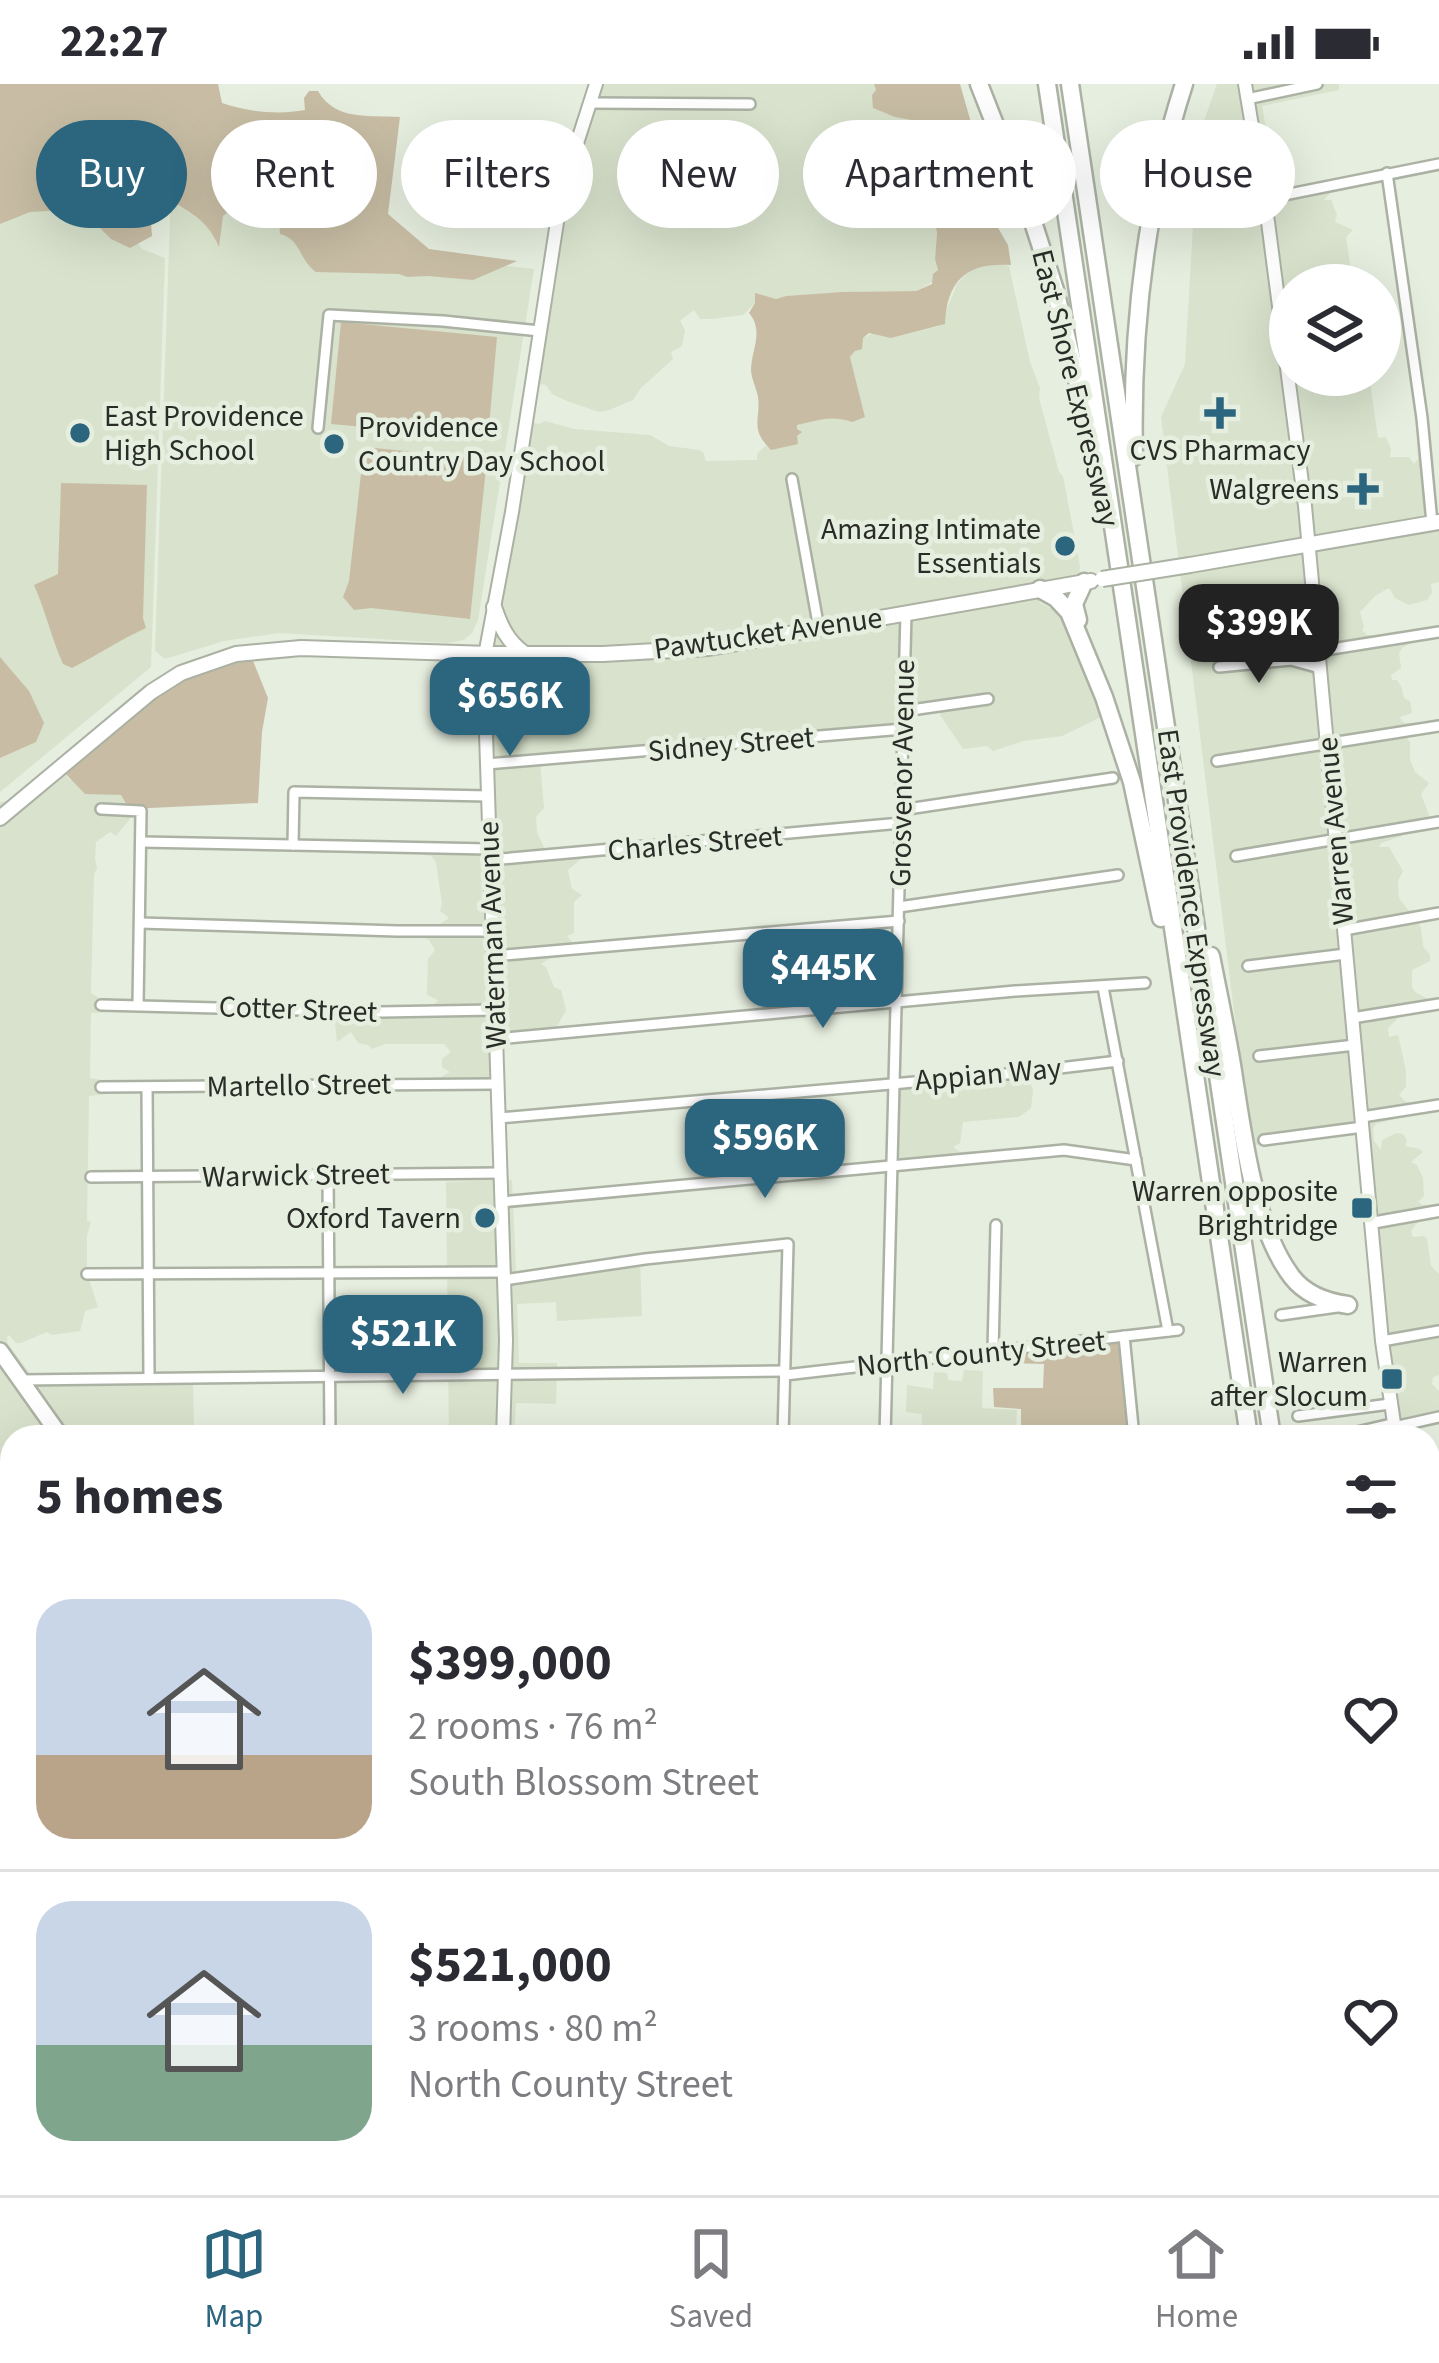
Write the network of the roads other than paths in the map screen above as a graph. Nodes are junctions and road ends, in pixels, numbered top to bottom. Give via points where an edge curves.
1 (596, 84) edge
2 (979, 84) edge
3 (1048, 84) edge
4 (1184, 84) edge
5 (1317, 84) edge
6 (1071, 89) edge
7 (1246, 92) edge
8 (590, 103) junction
9 (750, 104) dead end
10 (1439, 164) edge
11 (1387, 173) junction
12 (1295, 192) edge
13 (1268, 228) edge
14 (540, 331) junction
15 (318, 428) dead end
16 (793, 479) dead end
17 (1436, 522) edge
18 (1136, 524) junction
19 (1309, 546) junction
20 (1118, 558) junction
21 (1093, 580) junction
22 (1040, 590) junction
23 (494, 607) junction
24 (906, 613) junction
25 (819, 629) junction
26 (1439, 632) edge
27 (1318, 651) junction
28 (1086, 652) junction
29 (486, 654) junction
30 (524, 654) junction
31 (1292, 660) junction
32 (1219, 667) dead end
33 (1320, 668) junction
34 (484, 694) junction
35 (988, 700) dead end
36 (904, 711) junction
37 (1439, 726) edge
38 (903, 729) junction
39 (1167, 737) junction
40 (1327, 745) junction
41 (1217, 761) dead end
42 (487, 764) junction
43 (1113, 778) dead end
44 (488, 796) junction
45 (101, 809) dead end
46 (901, 810) junction
47 (0, 818) edge
48 (1439, 822) edge
49 (901, 824) junction
50 (1336, 839) junction
51 (142, 842) junction
52 (293, 844) junction
53 (490, 855) junction
54 (1235, 856) dead end
55 (1118, 875) dead end
56 (899, 907) junction
57 (1439, 913) edge
58 (898, 921) junction
59 (140, 923) junction
60 (1344, 930) junction
61 (492, 931) junction
62 (1346, 954) junction
63 (493, 956) junction
64 (1248, 966) dead end
65 (1145, 983) dead end
66 (1103, 987) junction
67 (896, 1002) junction
68 (1439, 1004) edge
69 (101, 1005) dead end
70 (138, 1005) junction
71 (495, 1010) junction
72 (1352, 1018) junction
73 (496, 1039) junction
74 (1355, 1045) junction
75 (1259, 1056) dead end
76 (1118, 1061) junction
77 (1193, 1065) junction
78 (894, 1083) junction
79 (497, 1084) junction
80 (101, 1087) dead end
81 (146, 1087) junction
82 (1439, 1105) edge
83 (499, 1118) junction
84 (1362, 1122) junction
85 (1264, 1140) dead end
86 (1136, 1160) junction
87 (892, 1167) junction
88 (500, 1173) junction
89 (328, 1174) junction
90 (148, 1175) junction
91 (91, 1177) dead end
92 (501, 1202) junction
93 (1439, 1211) edge
94 (1371, 1222) junction
95 (996, 1225) dead end
96 (328, 1273) junction
97 (87, 1274) dead end
98 (148, 1275) junction
99 (504, 1276) junction
100 (1378, 1300) junction
101 (1348, 1305) junction
102 (1282, 1315) dead end
103 (1439, 1331) edge
104 (1124, 1336) junction
105 (1382, 1340) junction
106 (0, 1351) edge
107 (994, 1351) junction
108 (887, 1363) junction
109 (506, 1373) junction
110 (785, 1373) junction
111 (329, 1375) junction
112 (149, 1376) junction
113 (21, 1380) junction
114 (1390, 1403) junction
115 (1298, 1416) dead end
116 (53, 1425) edge
117 (330, 1425) edge
118 (504, 1425) edge
119 (784, 1425) edge
120 (886, 1425) edge
121 (1133, 1425) edge
122 (1247, 1425) edge
123 (1270, 1425) edge
124 (1394, 1425) edge

1 - 8 main road, Waterman Avenue
2 - 20 highway, East Shore Expressway via 1060,306
3 - 20 highway, East Providence Expressway
4 - 18 highway, East Shore Expressway via 1141,287
5 - 7 street
6 - 18 highway, East Providence Expressway
8 - 9 street
8 - 14 main road, Waterman Avenue via 562,190
10 - 11 street
11 - 12 street
11 - 17 street
13 - 19 main road, Warren Avenue
14 - 15 street via 329,315
14 - 23 main road, Waterman Avenue
16 - 25 street
17 - 19 main road, Pawtucket Avenue
18 - 39 highway, East Providence Expressway
19 - 21 main road, Pawtucket Avenue, bridge
19 - 27 main road, Warren Avenue
20 - 77 highway, East Providence Expressway
21 - 22 main road, Pawtucket Avenue
21 - 28 highway via 1074,604
22 - 24 main road, Pawtucket Avenue
22 - 28 highway via 1066,608
23 - 29 main road, Waterman Avenue
23 - 30 main road via 502,631
24 - 25 main road, Pawtucket Avenue
24 - 36 street, Grosvenor Avenue
25 - 30 main road, Pawtucket Avenue via 709,648
26 - 27 street
27 - 31 street
27 - 33 main road, Warren Avenue
28 - 77 highway via 1134,792
29 - 30 main road, Pawtucket Avenue
29 - 34 main road, Waterman Avenue
29 - 47 main road, Pawtucket Avenue via 301,648 219,658 151,692
30 - 34 main road
31 - 32 street
31 - 33 street
33 - 40 main road, Warren Avenue
34 - 42 main road, Waterman Avenue
35 - 36 street
36 - 38 street, Grosvenor Avenue
37 - 40 street
38 - 42 street, Sidney Street
38 - 46 street, Grosvenor Avenue
39 - 101 highway via 1260,1205 1295,1281
39 - 123 highway, East Providence Expressway
40 - 41 street
40 - 50 main road, Warren Avenue
42 - 44 main road, Waterman Avenue
43 - 46 street
44 - 52 street via 294,792
44 - 53 main road, Waterman Avenue
45 - 51 street via 141,811
46 - 49 street, Grosvenor Avenue
48 - 50 street
49 - 53 street, Charles Street
49 - 56 street, Grosvenor Avenue
50 - 54 street
50 - 60 main road, Warren Avenue
51 - 52 street, Charles Street
51 - 59 street
52 - 53 street, Charles Street
53 - 61 main road, Waterman Avenue
55 - 56 street
56 - 58 street, Grosvenor Avenue
57 - 60 street
58 - 63 street
58 - 67 street, Grosvenor Avenue
59 - 61 street
59 - 70 street
60 - 62 main road, Warren Avenue
61 - 63 main road, Waterman Avenue
62 - 64 street
62 - 72 main road, Warren Avenue
63 - 71 main road, Waterman Avenue
65 - 66 street
66 - 67 street
66 - 76 street
67 - 73 street
67 - 78 street, Grosvenor Avenue
68 - 72 street
69 - 70 street, Cotter Street
70 - 71 street, Cotter Street
71 - 73 main road, Waterman Avenue
72 - 74 main road, Warren Avenue
73 - 79 main road, Waterman Avenue
74 - 75 street
74 - 84 main road, Warren Avenue
76 - 78 street, Appian Way
76 - 86 street
77 - 122 highway, East Providence Expressway
78 - 83 street, Appian Way
78 - 87 street, Grosvenor Avenue
79 - 81 street, Martello Street
79 - 83 main road, Waterman Avenue
80 - 81 street, Martello Street
81 - 90 street
82 - 84 street
83 - 88 main road, Waterman Avenue
84 - 85 street
84 - 94 main road, Warren Avenue
86 - 87 street via 1064,1150
86 - 104 street, North County Street via 1173,1331
87 - 92 street
87 - 108 street, Grosvenor Avenue
88 - 89 street, Warwick Street
88 - 92 main road, Waterman Avenue
89 - 90 street, Warwick Street
89 - 96 street
90 - 91 street, Warwick Street
90 - 98 street
92 - 99 main road, Waterman Avenue
93 - 94 street
94 - 100 main road, Warren Avenue
95 - 107 street
96 - 98 street
96 - 99 street
96 - 111 street
97 - 98 street
98 - 112 street
99 - 109 main road, Waterman Avenue
99 - 110 street via 788,1244
100 - 101 main road
100 - 105 main road, Warren Avenue
101 - 102 street
103 - 105 street
104 - 107 street, North County Street
104 - 121 street
105 - 114 main road, Warren Avenue
106 - 113 highway
107 - 108 street, North County Street
108 - 110 street, North County Street
108 - 120 street, Grosvenor Avenue
109 - 110 street, North County Street
109 - 111 street, North County Street
109 - 118 main road, Waterman Avenue
110 - 119 street
111 - 112 street, North County Street
111 - 117 street
112 - 113 street, North County Street
113 - 116 highway
114 - 115 street
114 - 124 main road, Warren Avenue

